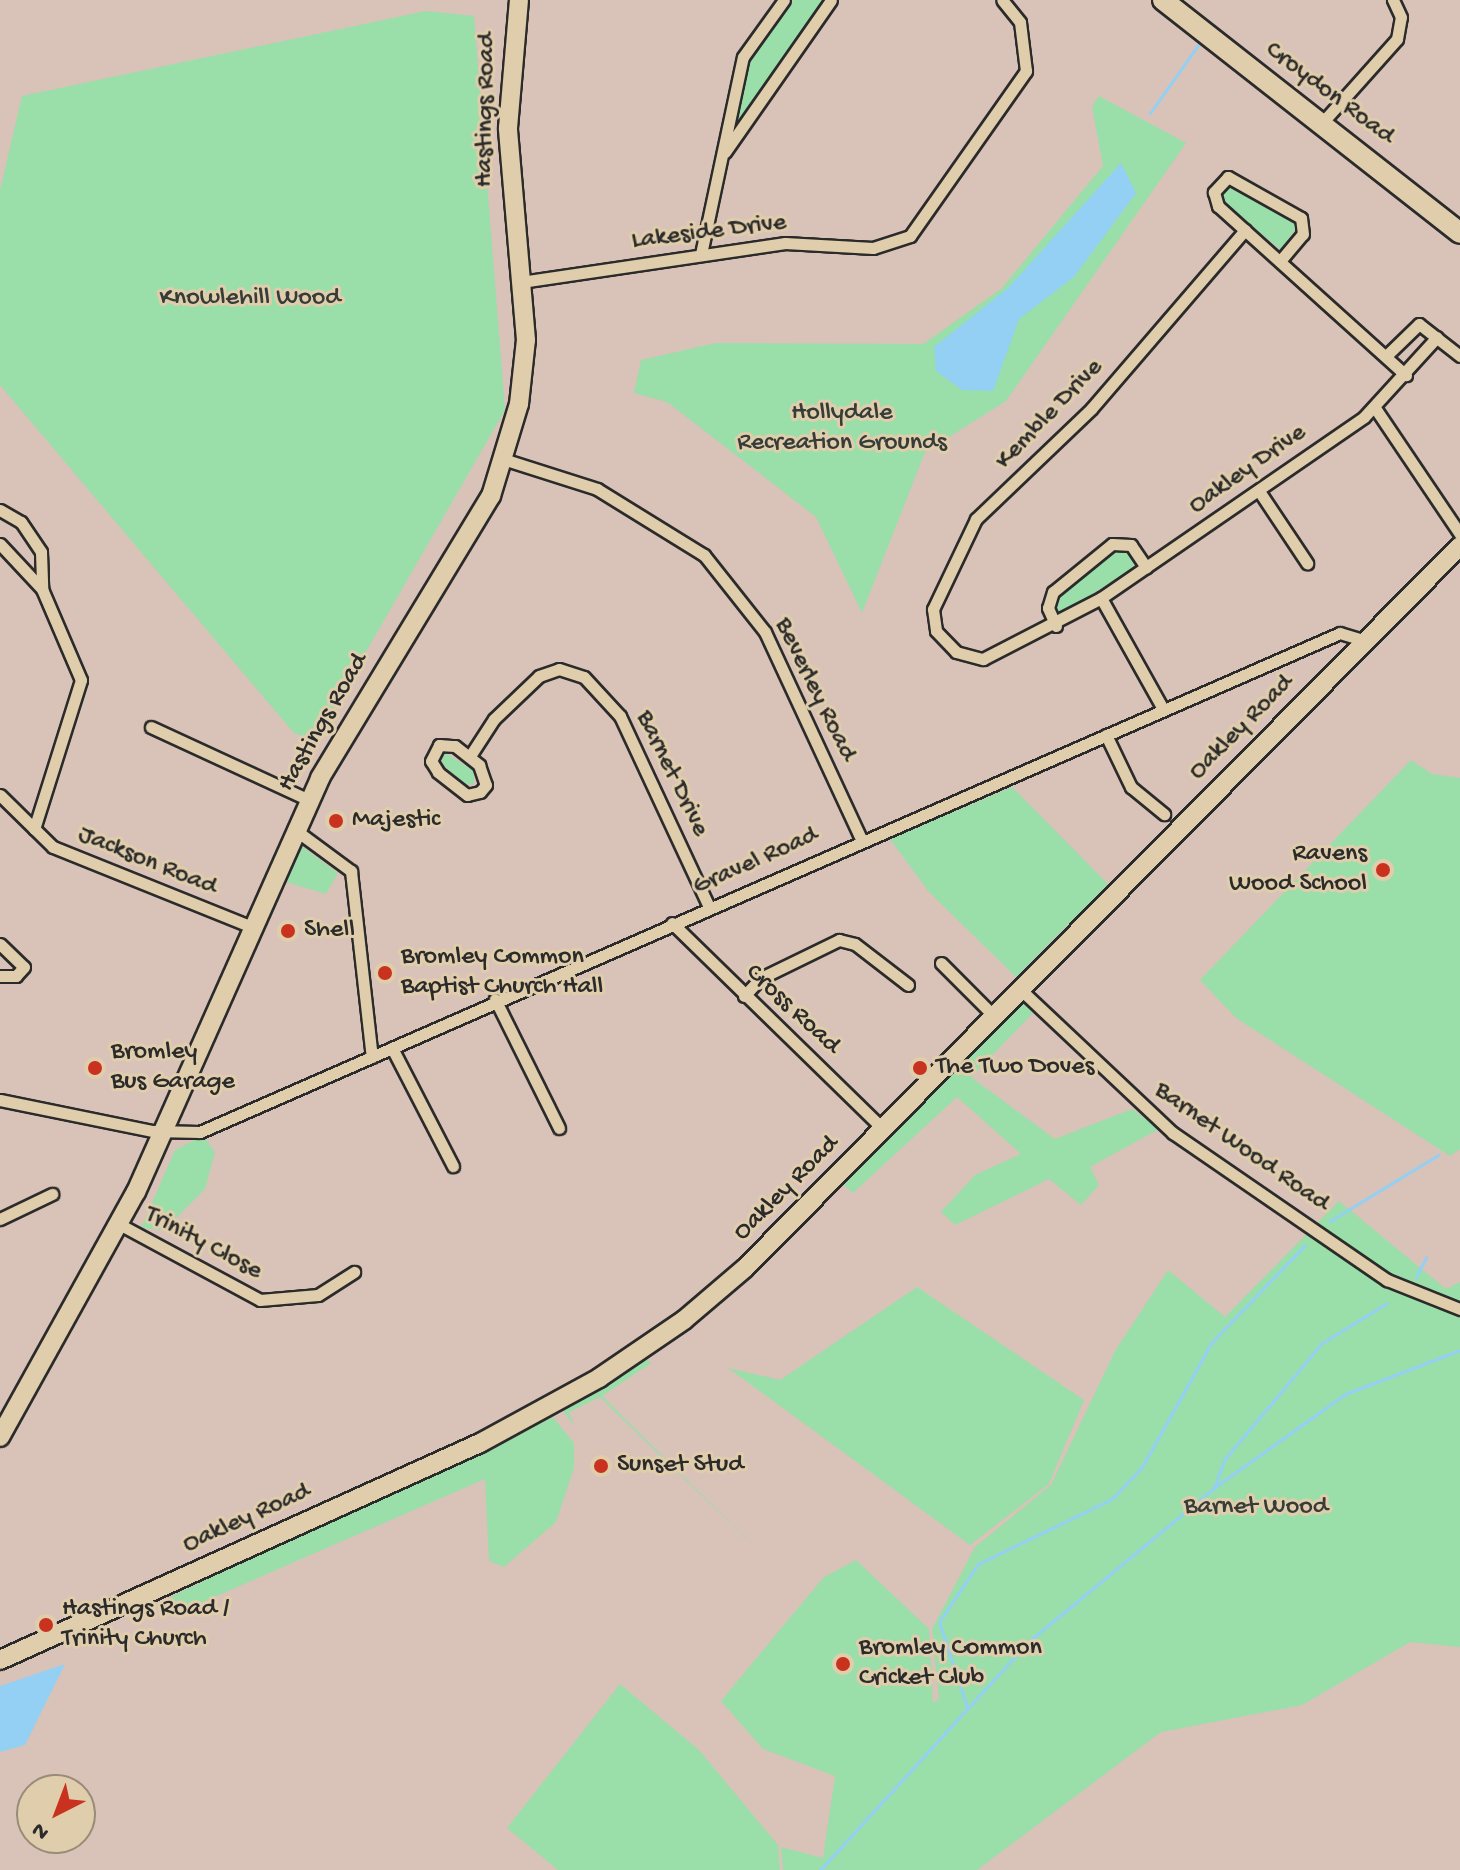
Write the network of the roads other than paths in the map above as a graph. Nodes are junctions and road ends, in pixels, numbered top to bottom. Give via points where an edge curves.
1 (519, 0) edge
2 (784, 0) edge
3 (831, 0) edge
4 (1002, 0) edge
5 (1163, 0) edge
6 (1393, 0) edge
7 (1321, 124) junction
8 (720, 159) junction
9 (1245, 230) junction
10 (1460, 233) edge
11 (701, 254) junction
12 (1280, 261) junction
13 (521, 282) junction
14 (1437, 337) junction
15 (1386, 356) junction
16 (1460, 356) edge
17 (1406, 375) junction
18 (1375, 408) junction
19 (503, 459) junction
20 (1259, 491) junction
21 (0, 510) edge
22 (1460, 534) edge
23 (0, 544) edge
24 (1460, 546) edge
25 (1307, 563) dead end
26 (1146, 567) junction
27 (42, 589) junction
28 (1101, 598) junction
29 (1056, 626) junction
30 (1366, 641) junction
31 (949, 647) joint
32 (1163, 709) junction
33 (151, 727) dead end
34 (1106, 735) junction
35 (470, 756) junction
36 (0, 795) edge
37 (309, 800) junction
38 (1164, 814) dead end
39 (34, 829) junction
40 (294, 829) junction
41 (862, 841) junction
42 (709, 907) junction
43 (672, 923) junction
44 (250, 926) junction
45 (0, 944) edge
46 (941, 963) dead end
47 (0, 976) edge
48 (908, 985) dead end
49 (1020, 989) junction
50 (744, 996) junction
51 (495, 999) junction
52 (994, 1016) junction
53 (392, 1048) junction
54 (372, 1057) junction
55 (0, 1100) edge
56 (559, 1128) dead end
57 (883, 1129) junction
58 (169, 1131) junction
59 (453, 1166) dead end
60 (52, 1194) dead end
61 (0, 1219) edge
62 (119, 1224) junction
63 (354, 1272) dead end
64 (1460, 1309) edge
65 (1, 1433) edge
66 (0, 1660) edge

1 - 13 main road, Hastings Road via 508,128
2 - 8 street via 743,57
3 - 8 street
4 - 11 street, Lakeside Drive via 1020,22 1026,71 910,236 873,248 785,243
5 - 7 highway, Croydon Road
6 - 7 street via 1401,17 1397,39
7 - 10 highway, Croydon Road
8 - 11 street
9 - 12 street
9 - 12 street via 1214,200 1228,177 1301,218 1303,234
9 - 31 street, Kemble Drive via 1091,409 976,519 933,609 936,631
11 - 13 street, Lakeside Drive
12 - 15 street
13 - 19 main road, Hastings Road via 525,355
14 - 15 street via 1414,325
14 - 16 street
14 - 17 street, Oakley Drive
15 - 17 street
17 - 18 street, Oakley Drive
18 - 20 street, Oakley Drive
18 - 22 street
19 - 37 main road, Hastings Road via 474,532
19 - 41 street, Beverley Road via 597,489 704,555 765,632
20 - 25 street
20 - 26 street, Oakley Drive
21 - 27 street via 21,522 41,552
23 - 27 street
24 - 30 main road, Oakley Road
26 - 28 street, Oakley Drive
26 - 29 street via 1131,545 1112,544 1053,592 1048,608
27 - 39 street via 81,680
28 - 29 street, Oakley Drive
28 - 32 street
29 - 31 street, Oakley Drive via 983,659
30 - 32 street, Gravel Road via 1340,633
30 - 49 main road, Oakley Road
32 - 34 street, Gravel Road
33 - 37 street
34 - 38 street via 1131,787
34 - 41 street, Gravel Road
35 - 35 street via 448,743 436,748 431,761 460,792 474,795 486,785
35 - 42 street, Barnet Drive via 500,712 539,676 559,669 584,677 620,716
36 - 39 street, Jackson Road
37 - 40 main road, Hastings Road
39 - 44 street, Jackson Road via 53,847
40 - 44 main road, Hastings Road
40 - 54 street via 340,861 355,891
41 - 42 street, Gravel Road
42 - 43 street, Gravel Road
43 - 50 street, Cross Road
43 - 51 street, Gravel Road
44 - 58 main road, Hastings Road
45 - 47 street via 24,967 16,976
46 - 52 street
48 - 50 street via 839,940 761,978
49 - 52 main road, Oakley Road
49 - 64 street, Barnet Wood Road via 1173,1133 1387,1280
50 - 57 street, Cross Road
51 - 53 street, Gravel Road
51 - 56 street
52 - 57 main road, Oakley Road
53 - 54 street, Gravel Road
53 - 59 street
54 - 58 street, Gravel Road via 200,1132
55 - 58 street, Gravel Road
57 - 66 main road, Oakley Road via 717,1293 599,1378 480,1443
58 - 62 main road, Hastings Road
60 - 61 street
62 - 63 street, Trinity Close via 260,1300 318,1295
62 - 65 main road, Hastings Road

